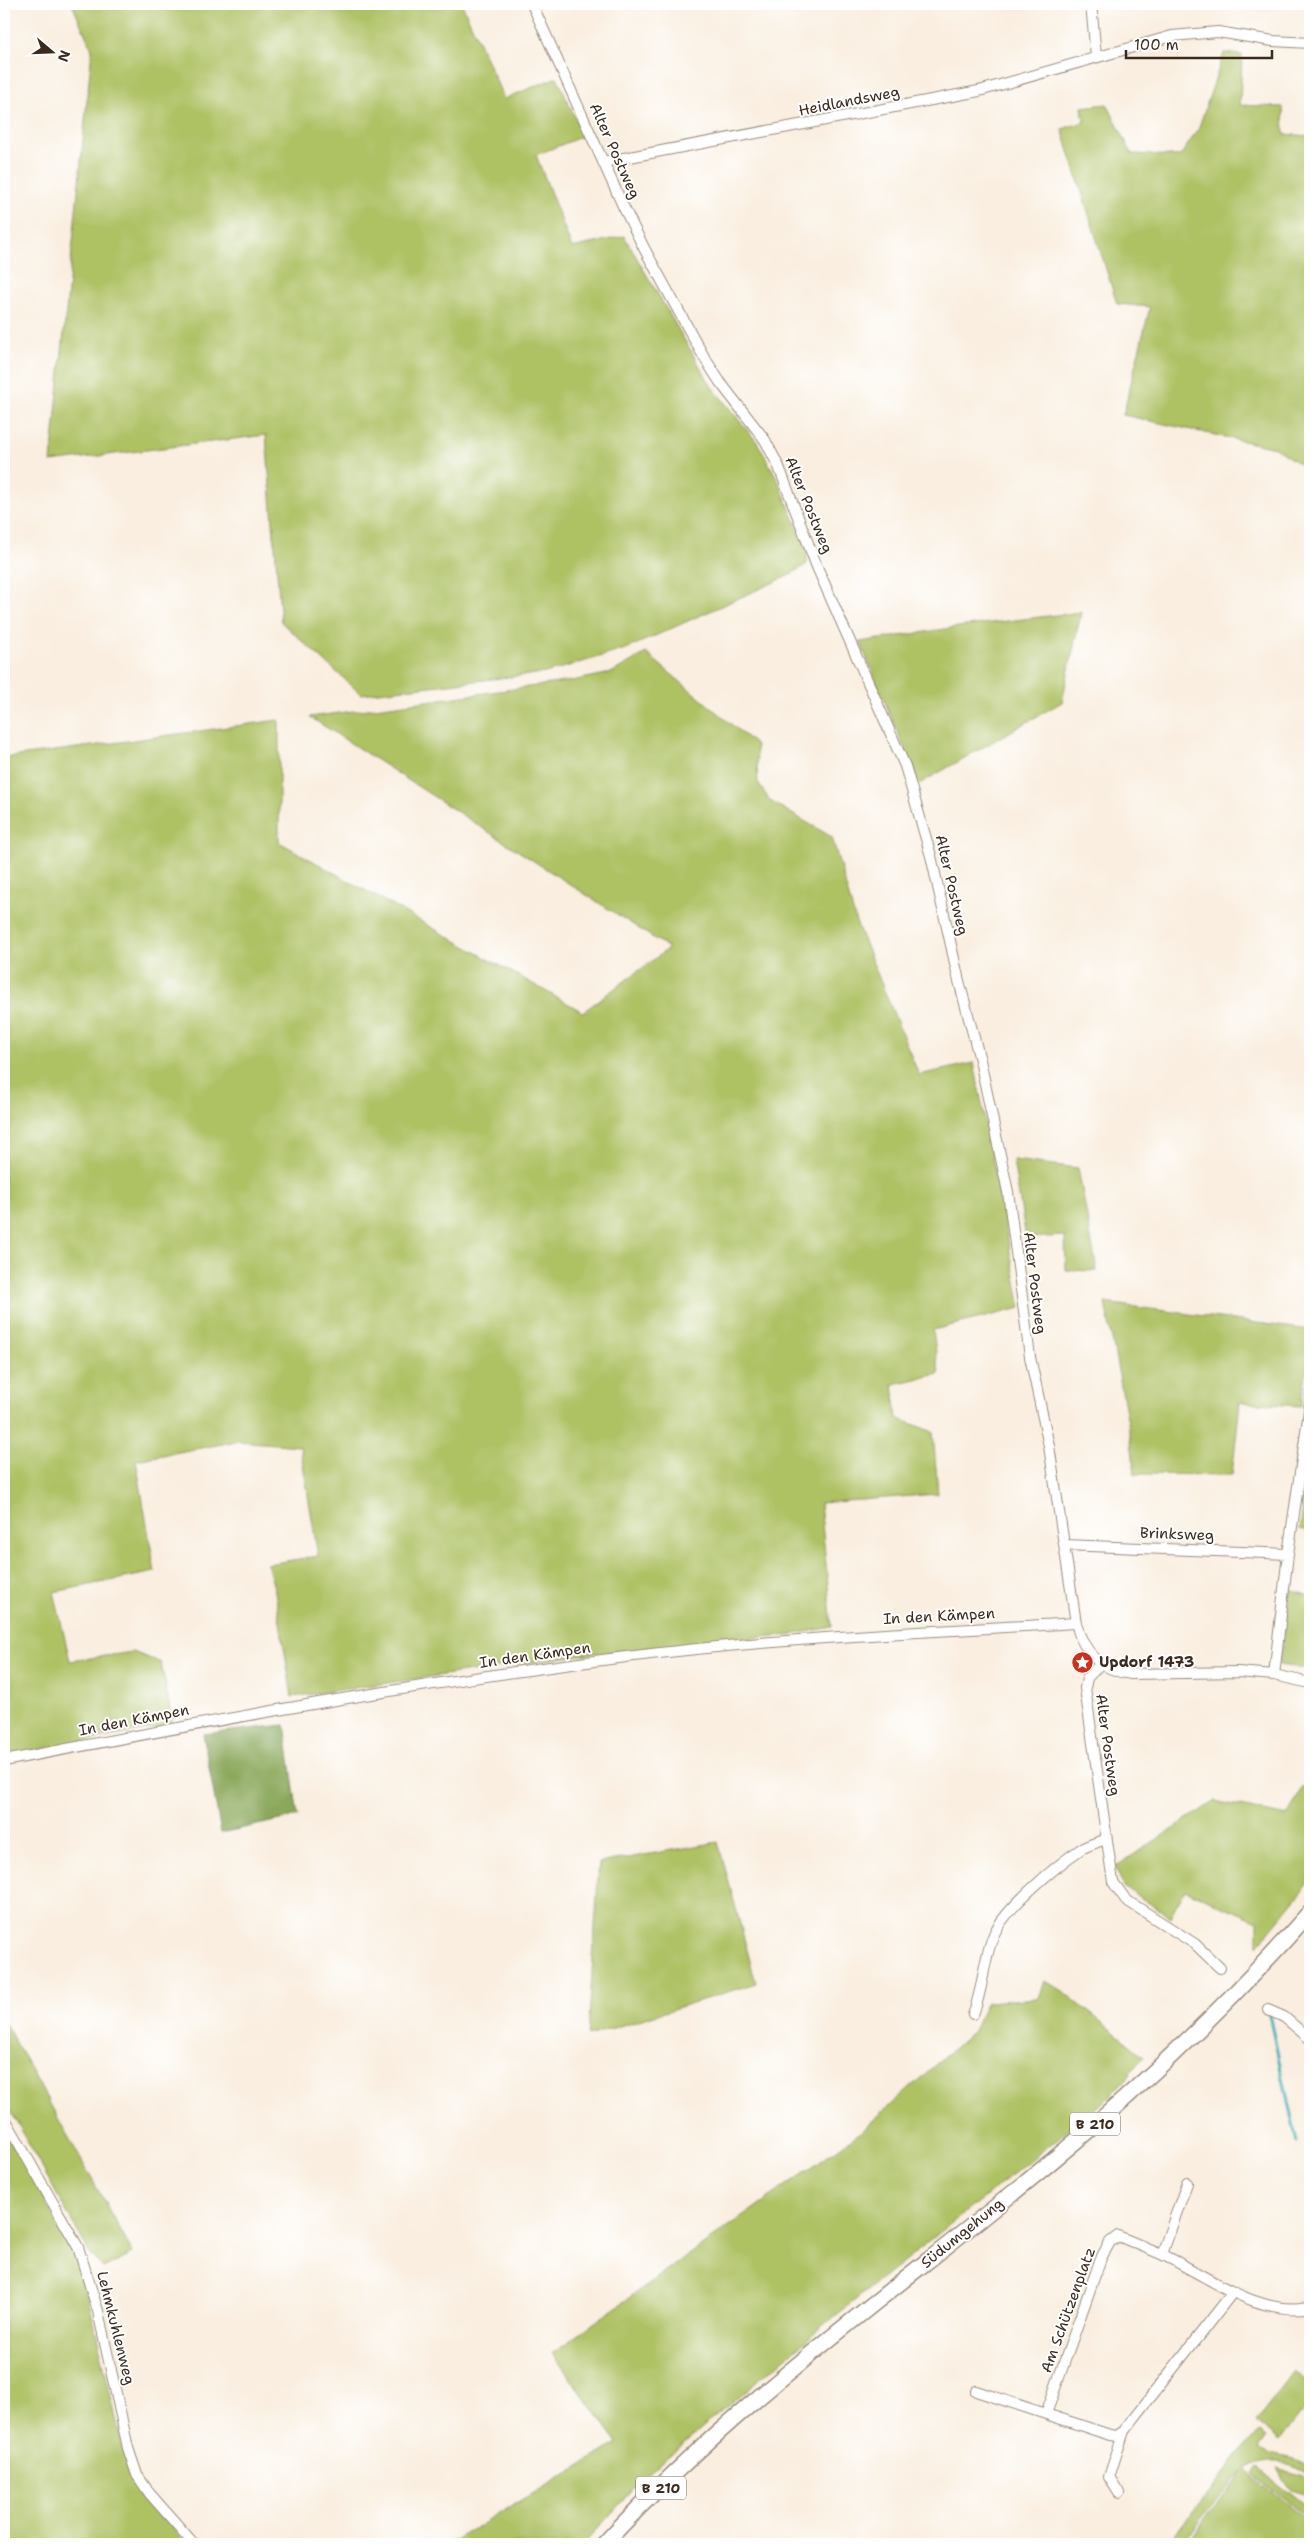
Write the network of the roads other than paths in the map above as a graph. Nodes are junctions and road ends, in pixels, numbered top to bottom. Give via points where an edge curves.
1 (532, 4) edge
2 (1091, 4) edge
3 (1310, 43) edge
4 (1096, 56) junction
5 (603, 162) junction
6 (1310, 1404) edge
7 (1064, 1545) junction
8 (1288, 1554) junction
9 (1076, 1624) junction
10 (1100, 1664) junction
11 (1274, 1675) junction
12 (1310, 1683) edge
13 (4, 1761) edge
14 (1106, 1839) junction
15 (1310, 1912) edge
16 (1220, 1968) dead end
17 (1268, 2010) dead end
18 (973, 2014) dead end
19 (1310, 2039) edge
20 (4, 2117) edge
21 (1187, 2184) dead end
22 (1162, 2254) junction
23 (1233, 2292) junction
24 (1310, 2307) edge
25 (976, 2391) dead end
26 (1046, 2414) junction
27 (1124, 2431) junction
28 (1119, 2493) dead end
29 (194, 2544) edge
30 (604, 2544) edge

1 - 5 street, Alter Postweg
2 - 4 street
3 - 4 street, Heidlandsweg via 1202,32 1172,36
4 - 5 street, Heidlandsweg via 979,91
5 - 7 street, Alter Postweg via 645,250 704,358 765,440 779,467 818,567 905,766 931,856 1008,1192 1030,1357 1049,1446
6 - 8 street
7 - 8 street, Brinksweg
7 - 9 street, Alter Postweg
8 - 11 street
9 - 10 street, Alter Postweg via 1082,1643
9 - 13 street, In den Kämpen via 827,1636 627,1657 254,1713
10 - 11 street via 1131,1674 1238,1672
10 - 14 street, Alter Postweg via 1087,1678 1085,1688
11 - 12 street
14 - 16 street, Alter Postweg via 1113,1882 1118,1892 1142,1912 1195,1944
14 - 18 street via 1083,1848 1064,1862 1004,1919 990,1946
15 - 30 main road, Südumgehung / B 210 via 1242,1989 1140,2086 764,2395
17 - 19 street via 1284,2016
20 - 29 street, Lehmkuhlenweg via 78,2247 90,2280 137,2475
21 - 22 street
22 - 23 street, Am Schützenplatz
22 - 26 street, Am Schützenplatz via 1118,2236 1110,2242 1101,2258
23 - 24 street, Am Schützenplatz via 1276,2306 1297,2310
23 - 27 street
25 - 26 street
26 - 27 street via 1110,2435 1117,2436
27 - 28 street via 1109,2477

